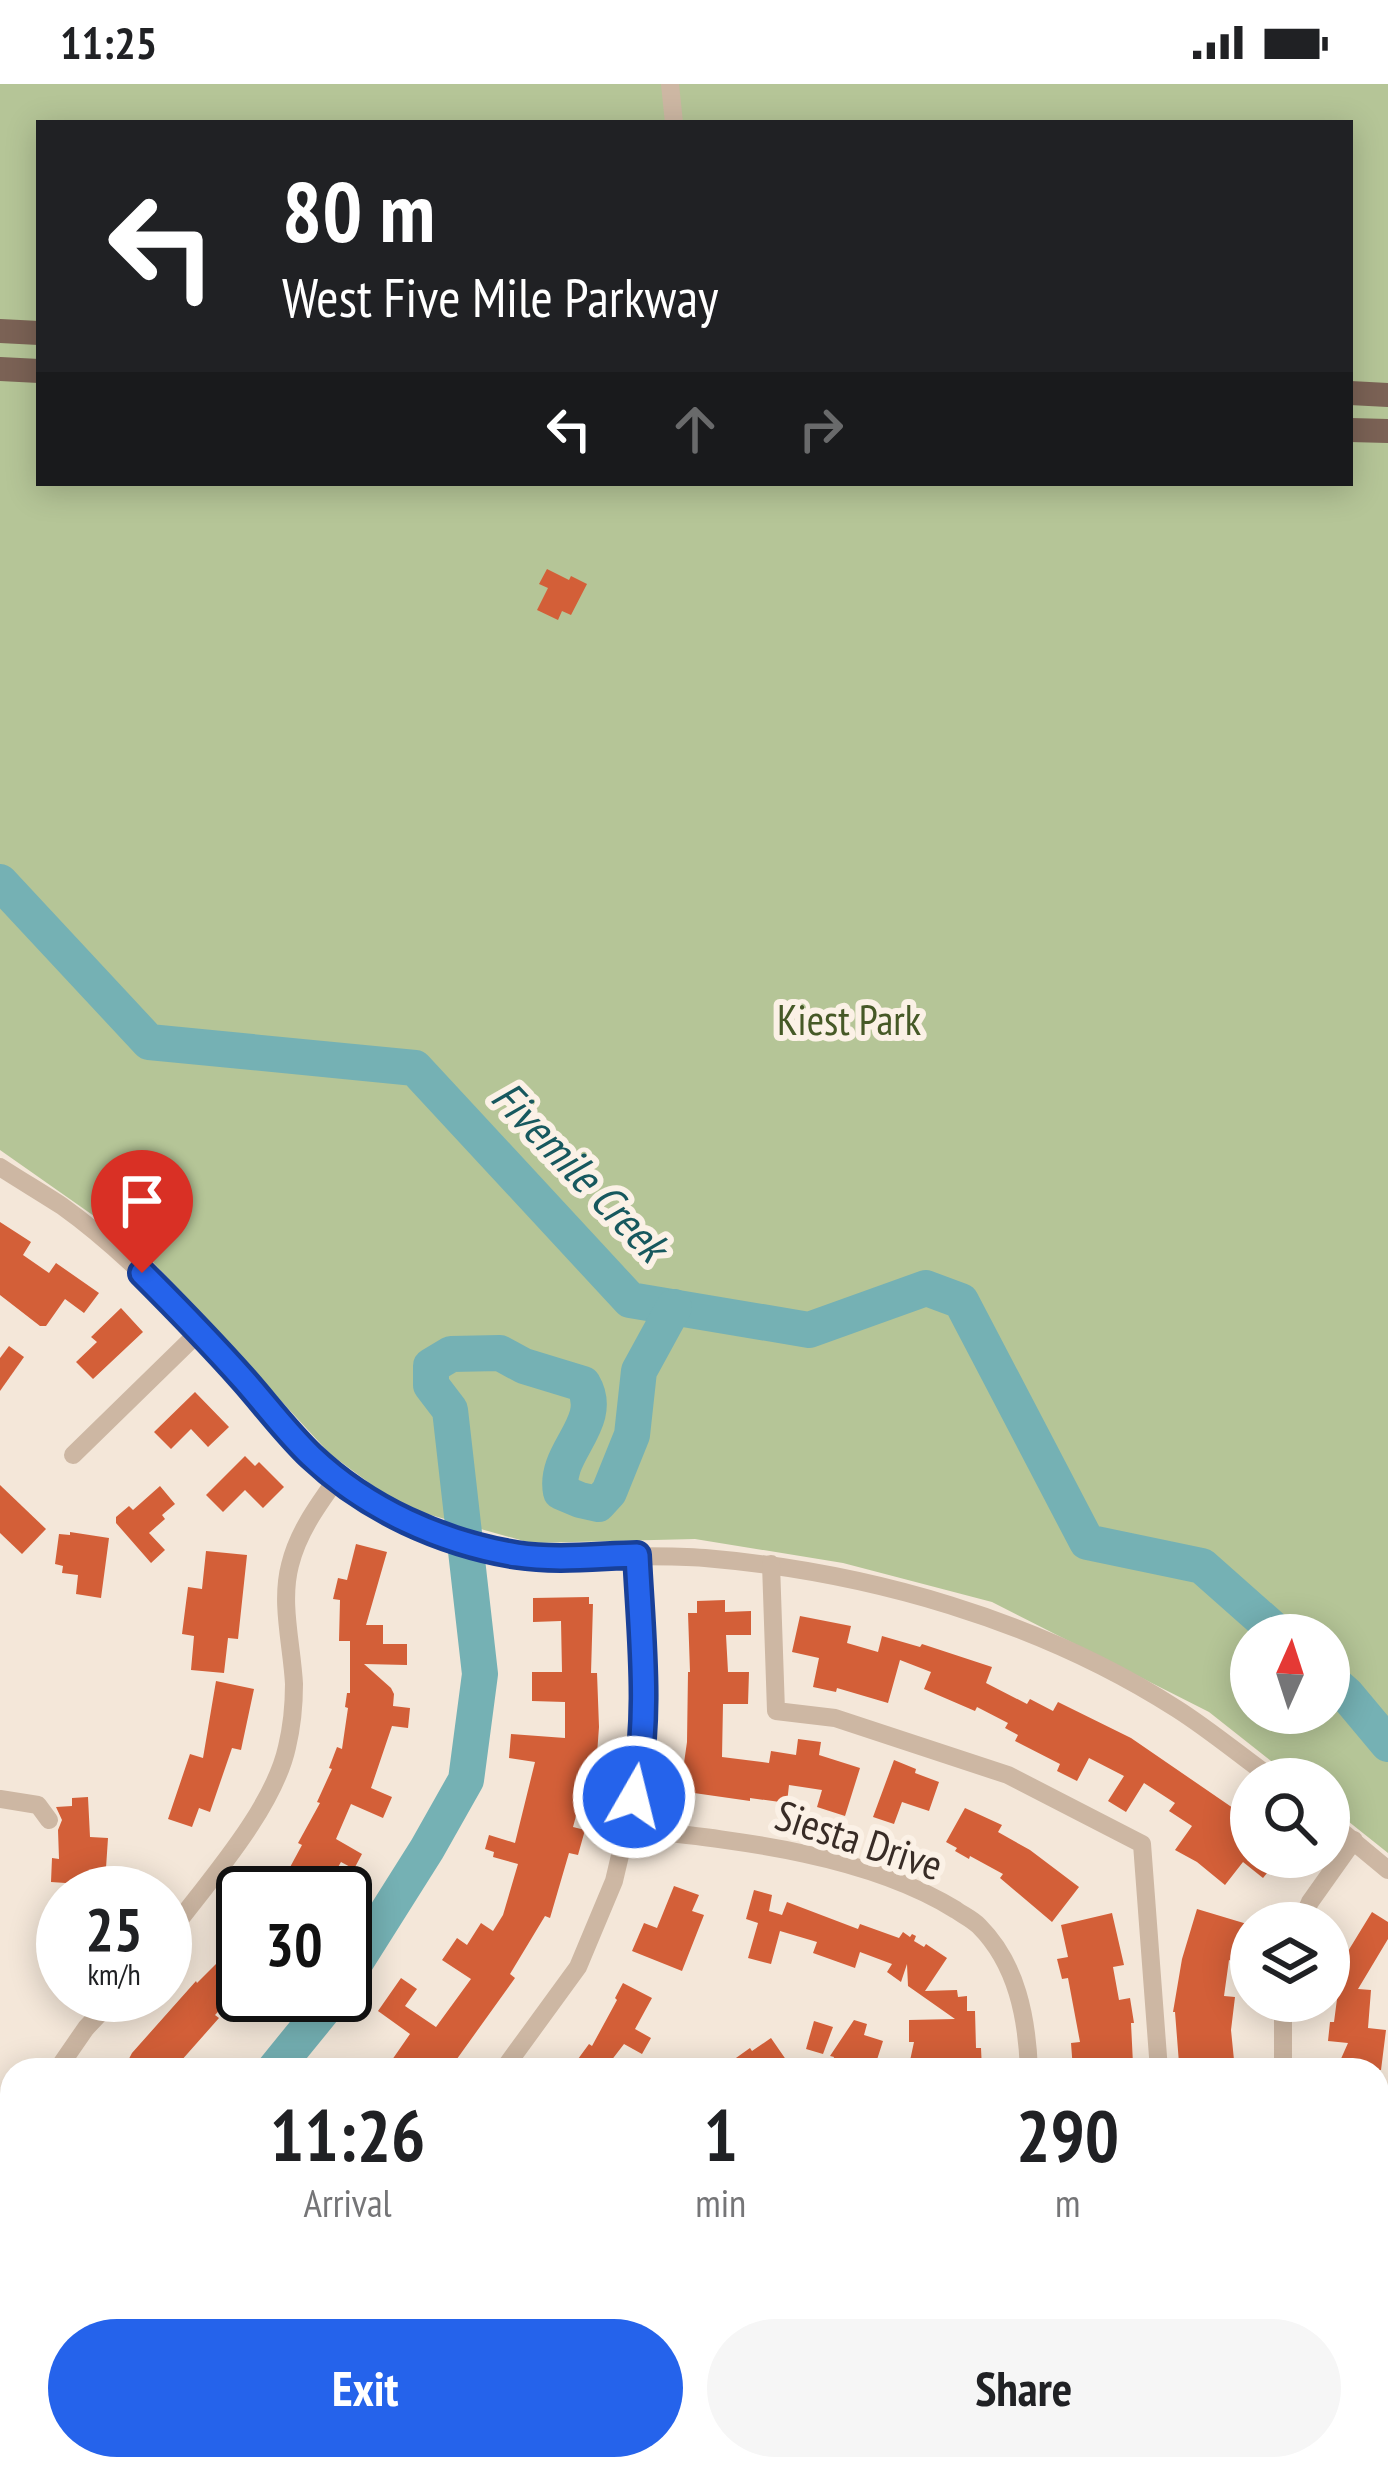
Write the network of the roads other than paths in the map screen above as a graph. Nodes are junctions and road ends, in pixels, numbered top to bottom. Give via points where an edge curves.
1 (673, 87) edge
2 (674, 120) edge
3 (0, 331) edge
4 (36, 333) edge
5 (0, 369) edge
6 (36, 371) edge
7 (1353, 393) edge
8 (1388, 395) edge
9 (1353, 430) edge
10 (1388, 431) edge
11 (0, 1168) edge
12 (200, 1331) junction
13 (73, 1455) dead end
14 (338, 1478) junction
15 (637, 1555) junction
16 (771, 1564) junction
17 (1244, 1758) edge
18 (0, 1799) edge
19 (49, 1820) dead end
20 (627, 1828) junction
21 (1350, 1837) edge
22 (1354, 1840) junction
23 (1388, 1870) edge
24 (1310, 1902) edge
25 (192, 1903) edge
26 (92, 2022) edge
27 (1283, 2022) edge
28 (65, 2058) edge
29 (512, 2058) edge
30 (1028, 2058) edge
31 (1159, 2058) edge
32 (1282, 2058) edge

1 - 2 street
3 - 4 main road
5 - 6 main road
7 - 8 main road
9 - 10 main road
11 - 12 street via 64,1208
12 - 13 street
12 - 14 street
14 - 15 street via 446,1537 517,1555
14 - 25 street via 301,1533 289,1568 294,1682 286,1752 249,1827
15 - 16 street
15 - 20 street via 644,1704
16 - 17 street via 874,1584 1033,1636 1178,1709
16 - 31 street via 776,1711 836,1718 1008,1774 1142,1844
18 - 19 street via 38,1805
20 - 29 street via 578,1967
20 - 30 street, Siesta Drive via 756,1843 931,1894 978,1924 1006,1963 1023,2008
21 - 22 street
22 - 23 street
22 - 24 street
26 - 28 street
27 - 32 street

